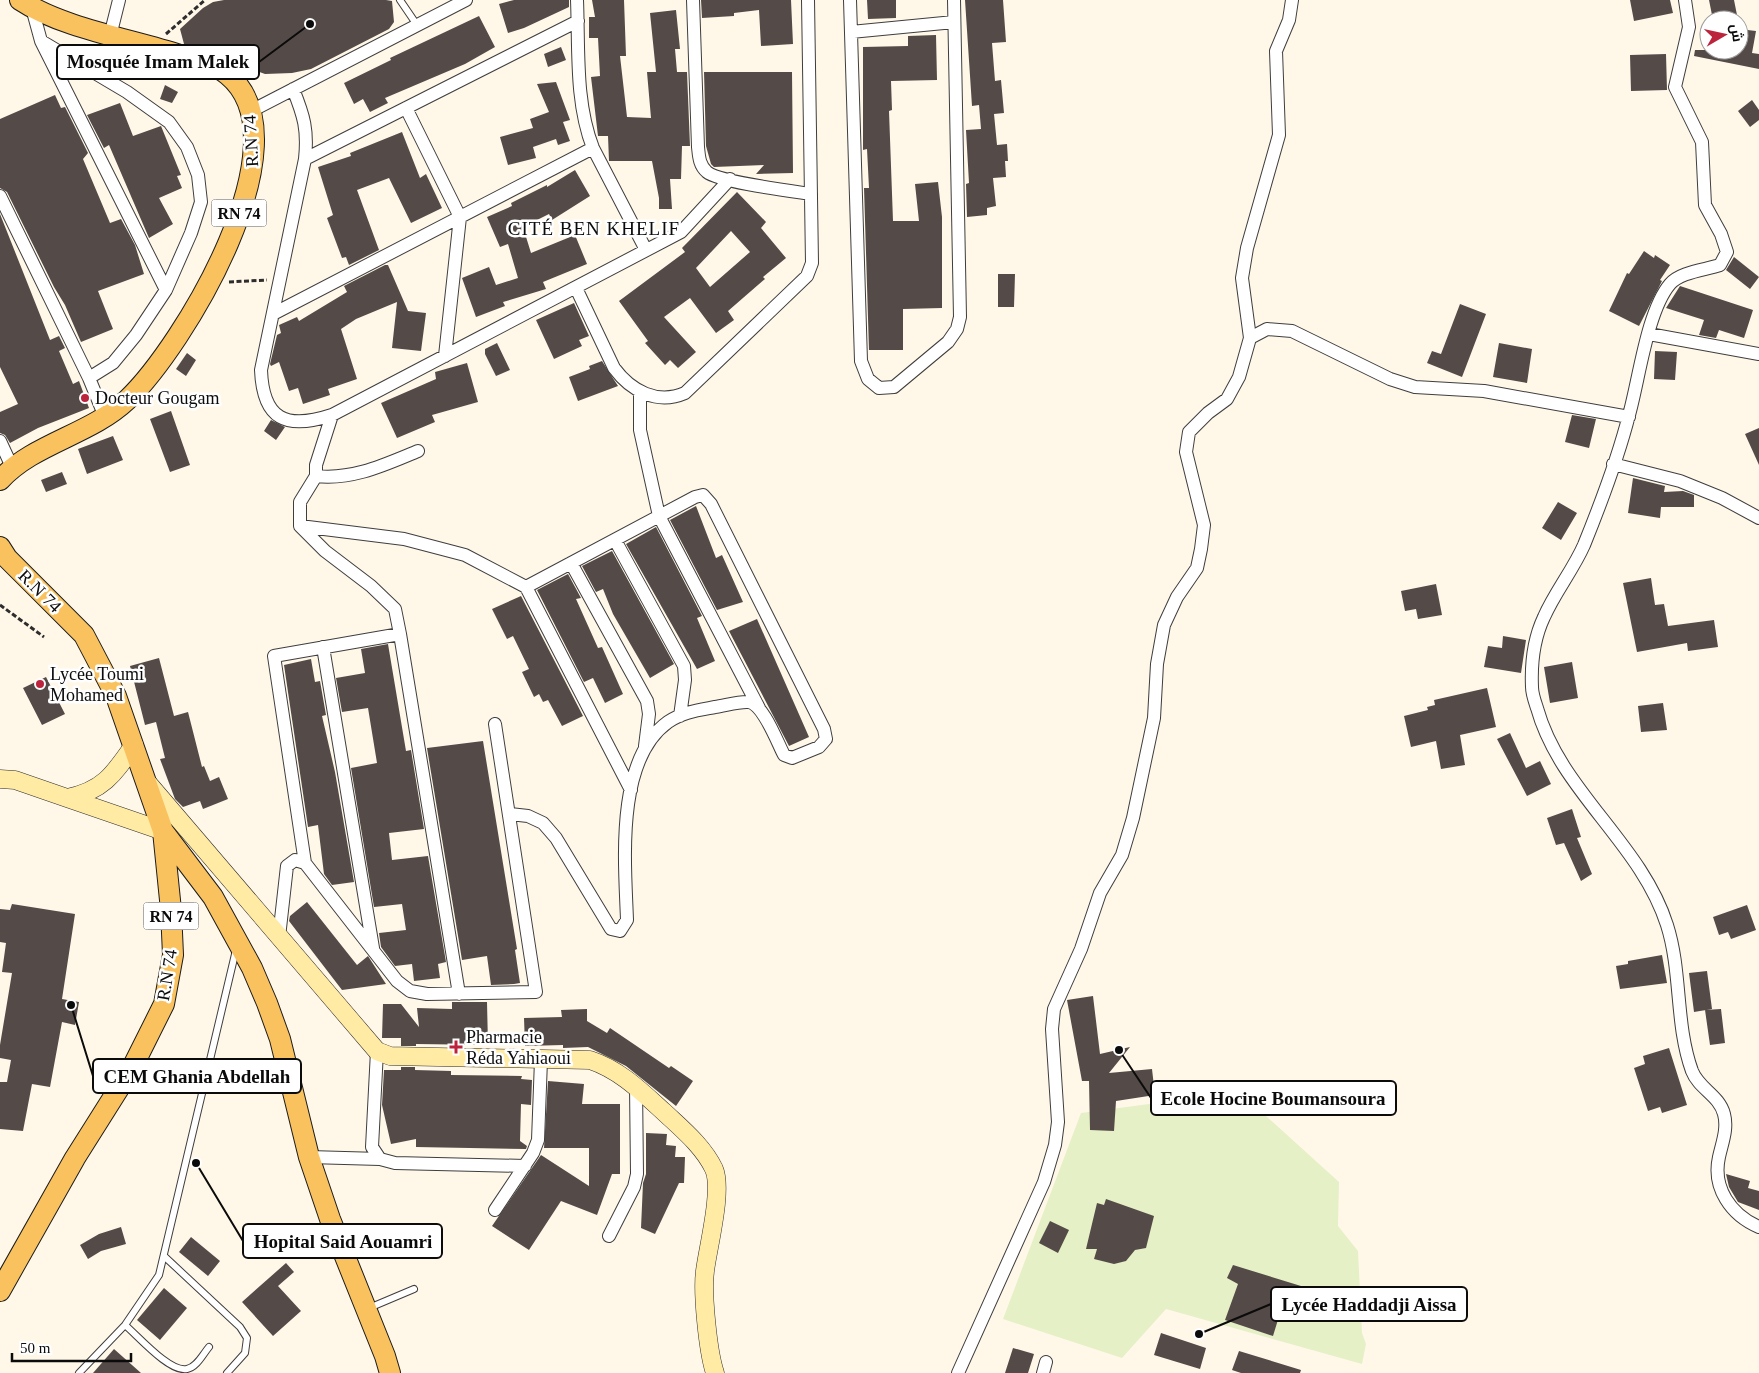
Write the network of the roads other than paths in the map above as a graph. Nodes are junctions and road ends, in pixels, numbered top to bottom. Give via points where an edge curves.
1 (119, 0) edge
2 (400, 0) edge
3 (466, 0) edge
4 (577, 0) edge
5 (693, 0) edge
6 (808, 0) edge
7 (850, 0) edge
8 (954, 0) edge
9 (1292, 0) edge
10 (1685, 0) edge
11 (26, 4) edge
12 (578, 22) junction
13 (954, 22) junction
14 (417, 25) junction
15 (851, 32) junction
16 (110, 36) junction
17 (41, 41) junction
18 (293, 89) junction
19 (406, 108) junction
20 (251, 111) junction
21 (593, 148) junction
22 (305, 159) junction
23 (730, 179) junction
24 (811, 194) junction
25 (0, 196) edge
26 (460, 217) junction
27 (646, 250) junction
28 (576, 288) junction
29 (166, 290) junction
30 (273, 314) junction
31 (1649, 334) junction
32 (1250, 338) junction
33 (1759, 354) edge
34 (445, 356) junction
35 (89, 378) junction
36 (640, 392) junction
37 (332, 415) junction
38 (105, 417) junction
39 (1629, 417) junction
40 (0, 442) edge
41 (418, 451) dead end
42 (1613, 464) junction
43 (6, 474) edge
44 (316, 476) junction
45 (659, 516) junction
46 (1759, 518) edge
47 (300, 526) junction
48 (615, 540) junction
49 (0, 547) edge
50 (571, 563) junction
51 (526, 587) junction
52 (400, 634) junction
53 (323, 647) junction
54 (759, 708) junction
55 (680, 716) junction
56 (495, 724) dead end
57 (134, 745) junction
58 (644, 751) junction
59 (0, 779) edge
60 (145, 779) junction
61 (631, 790) junction
62 (67, 798) junction
63 (510, 814) junction
64 (163, 831) junction
65 (305, 862) junction
66 (279, 937) junction
67 (237, 942) junction
68 (373, 950) junction
69 (459, 994) junction
70 (377, 1051) junction
71 (542, 1060) junction
72 (636, 1086) junction
73 (309, 1157) junction
74 (380, 1159) junction
75 (525, 1166) junction
76 (495, 1210) dead end
77 (1759, 1227) edge
78 (609, 1236) dead end
79 (165, 1257) junction
80 (414, 1289) dead end
81 (0, 1291) edge
82 (366, 1309) junction
83 (125, 1325) junction
84 (209, 1347) dead end
85 (79, 1373) edge
86 (227, 1373) edge
87 (390, 1373) edge
88 (715, 1373) edge
89 (958, 1373) edge

1 - 16 street
2 - 14 lane
3 - 14 street
4 - 12 street
5 - 23 street via 700,164 708,173
6 - 24 street
7 - 15 street
8 - 13 street
9 - 32 street via 1289,20 1276,51 1279,135 1247,248 1242,278
10 - 31 street via 1689,27 1675,87 1702,142 1705,205 1727,252 1720,264 1678,276 1668,286 1653,317
11 - 16 main road, R.N 74 / RN 74
11 - 17 street
12 - 19 street
12 - 21 street via 582,111
13 - 15 street
13 - 15 street via 960,317 948,342 894,386 879,388 868,379 861,360
14 - 18 street
16 - 20 main road, R.N 74 / RN 74 via 212,65 229,76 244,93
17 - 29 street
17 - 29 street via 127,92 169,122 187,147 198,175 201,202 192,233
18 - 20 street
18 - 22 street via 304,116 307,136
19 - 22 street
19 - 26 street
20 - 38 main road, R.N 74 / RN 74 via 255,150 252,176 210,283 150,375 127,400
21 - 26 street
21 - 27 street
22 - 30 street
23 - 24 street
23 - 27 street via 680,232
24 - 36 street via 812,263 807,276 685,393 663,399
25 - 35 street
26 - 30 street
26 - 34 street
27 - 28 street
28 - 34 street
28 - 36 street via 614,368 622,379
29 - 35 street via 113,363
30 - 37 street via 261,370 262,392 269,409 285,419 302,422
31 - 33 street
31 - 39 street
32 - 39 street via 1267,329 1292,331 1390,379 1415,387 1484,391
32 - 89 street via 1239,378 1227,399 1208,412 1189,432 1186,452 1204,525 1197,568 1177,597 1164,625 1157,664 1154,718 1122,855 1100,893 1081,949 1054,1009 1052,1029 1058,1122 1055,1145 1044,1182
34 - 37 street
35 - 38 street
36 - 45 street via 643,448
37 - 44 street via 316,465
38 - 43 main road, R.N 74 / RN 74
39 - 42 street
40 - 43 street
41 - 44 street via 367,472 334,478
42 - 46 street via 1680,482 1722,498
42 - 77 street via 1584,544 1535,641 1532,690 1553,750 1631,856 1667,924 1685,1048 1693,1075 1707,1092 1719,1100 1725,1116 1717,1181 1726,1201
44 - 47 street via 300,502
45 - 48 street
45 - 54 street
45 - 54 street via 695,496 703,495 711,504 824,728 826,739 819,747 792,758 784,755
47 - 51 street via 404,539 465,554
47 - 52 street via 395,609
48 - 50 street
48 - 55 street via 684,666
49 - 57 main road, R.N 74 / RN 74 via 7,558 84,635 116,696
50 - 51 street
50 - 58 street via 647,701 649,714
51 - 61 street
52 - 53 street
52 - 69 street
53 - 65 street via 274,656
53 - 68 street
54 - 55 street via 748,702 691,711
55 - 58 street via 655,734
56 - 63 street
57 - 60 main road, R.N 74 / RN 74
57 - 62 street via 107,782 86,795
58 - 61 street
59 - 62 street via 15,780
60 - 64 main road, R.N 74 / RN 74
60 - 66 street
61 - 63 street via 624,826 626,920 620,931 611,929 556,838 542,823 528,816
62 - 64 street
63 - 69 street via 536,992
64 - 67 main road via 213,897
64 - 81 main road, R.N 74 / RN 74 via 173,955 164,1004 133,1066 75,1158
65 - 66 street via 295,860 287,866
65 - 68 street
66 - 70 street
67 - 73 main road via 252,968 280,1039
67 - 79 lane
68 - 69 street via 397,981 410,991
70 - 71 street via 390,1056
70 - 74 street via 372,1147
71 - 72 street via 590,1060 609,1066
71 - 75 street via 538,1140
72 - 78 street via 637,1174 634,1187
72 - 88 street via 705,1153 715,1171 717,1191 704,1273 704,1302
73 - 74 street
73 - 82 main road
74 - 75 street via 395,1163
75 - 76 street
79 - 83 lane via 160,1275
79 - 86 lane via 240,1327 247,1338 245,1353
80 - 82 lane
82 - 87 main road
83 - 84 lane via 175,1368 187,1369 198,1362
83 - 85 lane

